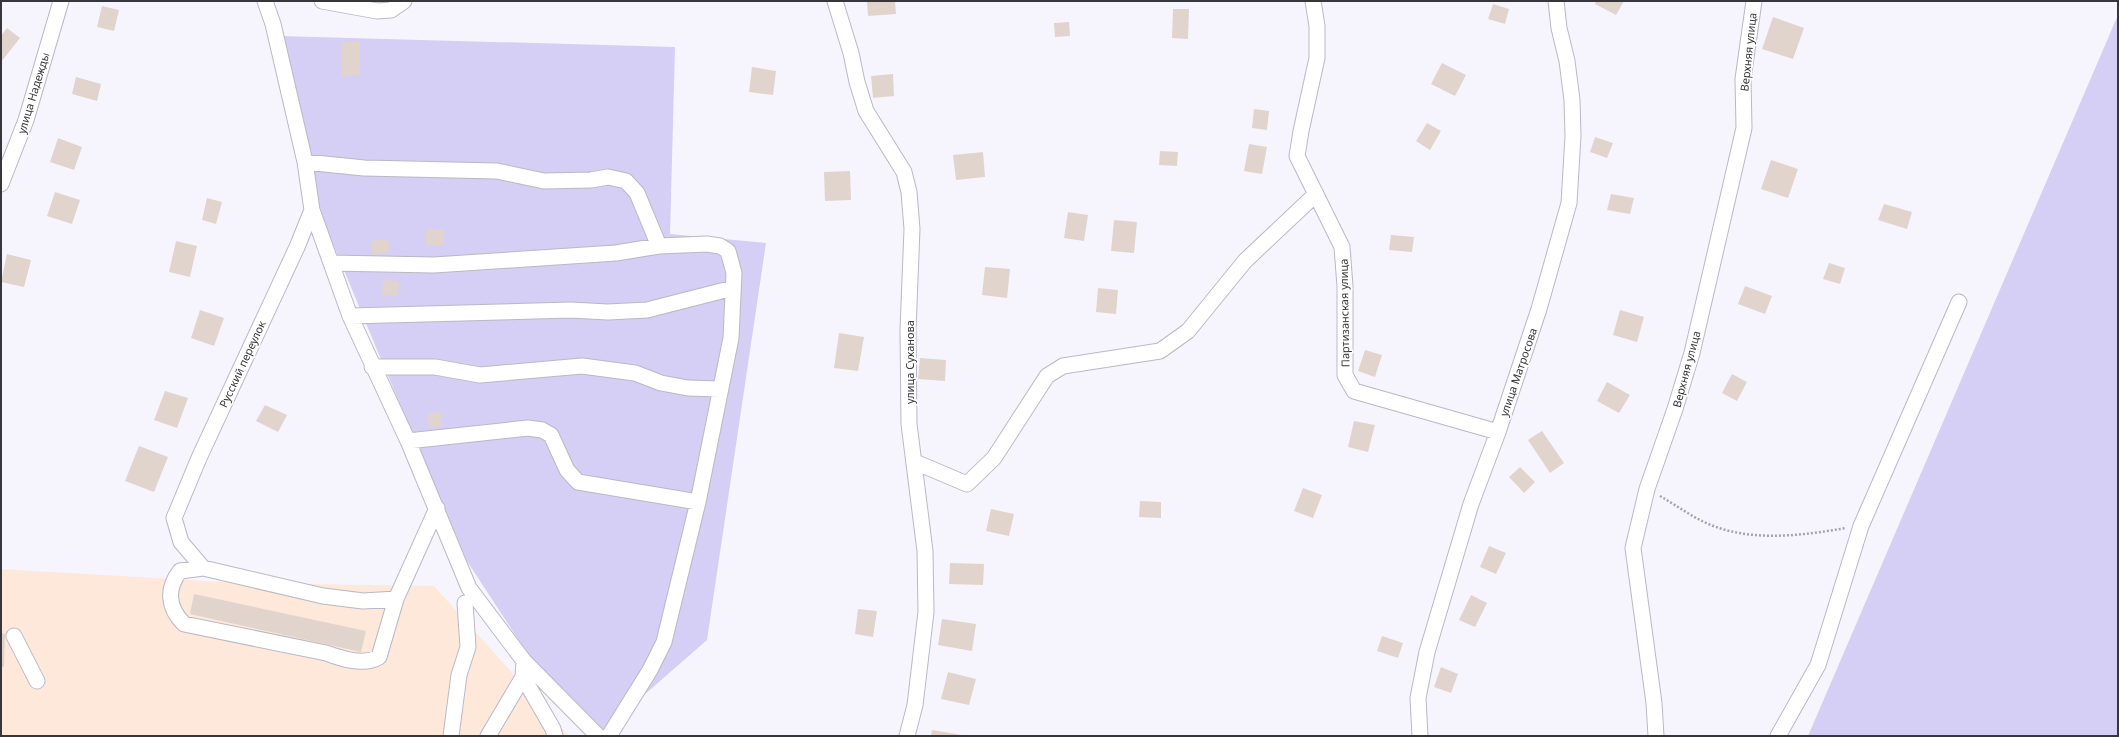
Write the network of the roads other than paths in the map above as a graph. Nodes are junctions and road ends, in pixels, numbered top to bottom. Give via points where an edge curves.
1 (61, 1) edge
2 (266, 1) edge
3 (322, 1) edge
4 (404, 1) edge
5 (835, 1) edge
6 (1313, 1) edge
7 (1556, 1) edge
8 (1754, 1) edge
9 (305, 162) junction
10 (1, 184) edge
11 (1316, 194) junction
12 (312, 210) junction
13 (659, 246) junction
14 (331, 263) junction
15 (733, 288) junction
16 (1959, 302) dead end
17 (350, 316) junction
18 (372, 367) junction
19 (720, 390) junction
20 (1498, 432) junction
21 (408, 441) junction
22 (915, 462) junction
23 (698, 502) junction
24 (437, 508) junction
25 (204, 568) junction
26 (396, 599) junction
27 (465, 604) dead end
28 (14, 636) dead end
29 (524, 660) junction
30 (523, 677) junction
31 (37, 682) dead end
32 (452, 736) edge
33 (488, 736) edge
34 (555, 736) edge
35 (598, 736) edge
36 (609, 736) edge
37 (908, 736) edge
38 (1420, 736) edge
39 (1656, 736) edge
40 (1778, 736) edge

1 - 10 street, улица Надежды via 26,120
2 - 9 street
3 - 4 street via 377,11 391,10
5 - 22 street, улица Суханова via 866,111 904,172 909,192 912,229 908,330 910,424
6 - 11 street, Партизанская улица via 1317,26 1317,58 1300,131 1297,156
7 - 20 street, улица Матросова via 1572,100 1573,136 1569,203 1539,309
8 - 39 street, Верхняя улица via 1743,79 1744,128 1692,353 1647,489 1634,548
9 - 12 street
9 - 13 street via 364,168 497,171 544,181 608,177 626,181 637,193
11 - 20 street, Партизанская улица via 1342,247 1345,286 1345,375 1354,390
11 - 22 street via 1245,261 1188,331 1160,351 1063,366 1047,376 994,458 967,484
12 - 14 street
12 - 25 street, Русский переулок via 174,518 181,542
13 - 14 street via 616,253 434,265
13 - 15 street via 720,246 728,251 732,260
14 - 17 street
15 - 17 street via 647,310
15 - 19 street via 731,338
16 - 40 street via 1861,526 1818,665
17 - 18 street
18 - 19 street via 435,367 480,375 582,366 635,373 688,388
18 - 21 street
19 - 23 street
20 - 38 street, улица Матросова via 1471,504 1427,652 1418,698
21 - 23 street via 528,428 542,430 551,435 567,470 578,482
21 - 24 street
22 - 37 street, улица Суханова via 925,551 926,612 915,705
23 - 36 street via 664,642 650,670
24 - 26 street
24 - 29 street via 469,588
25 - 26 street via 323,596 363,601
25 - 26 street via 180,571 169,592 177,617 184,624 341,658 366,661 379,657
27 - 32 street via 468,647 459,675
28 - 31 street
29 - 30 street
29 - 35 street
30 - 33 street
30 - 34 street

